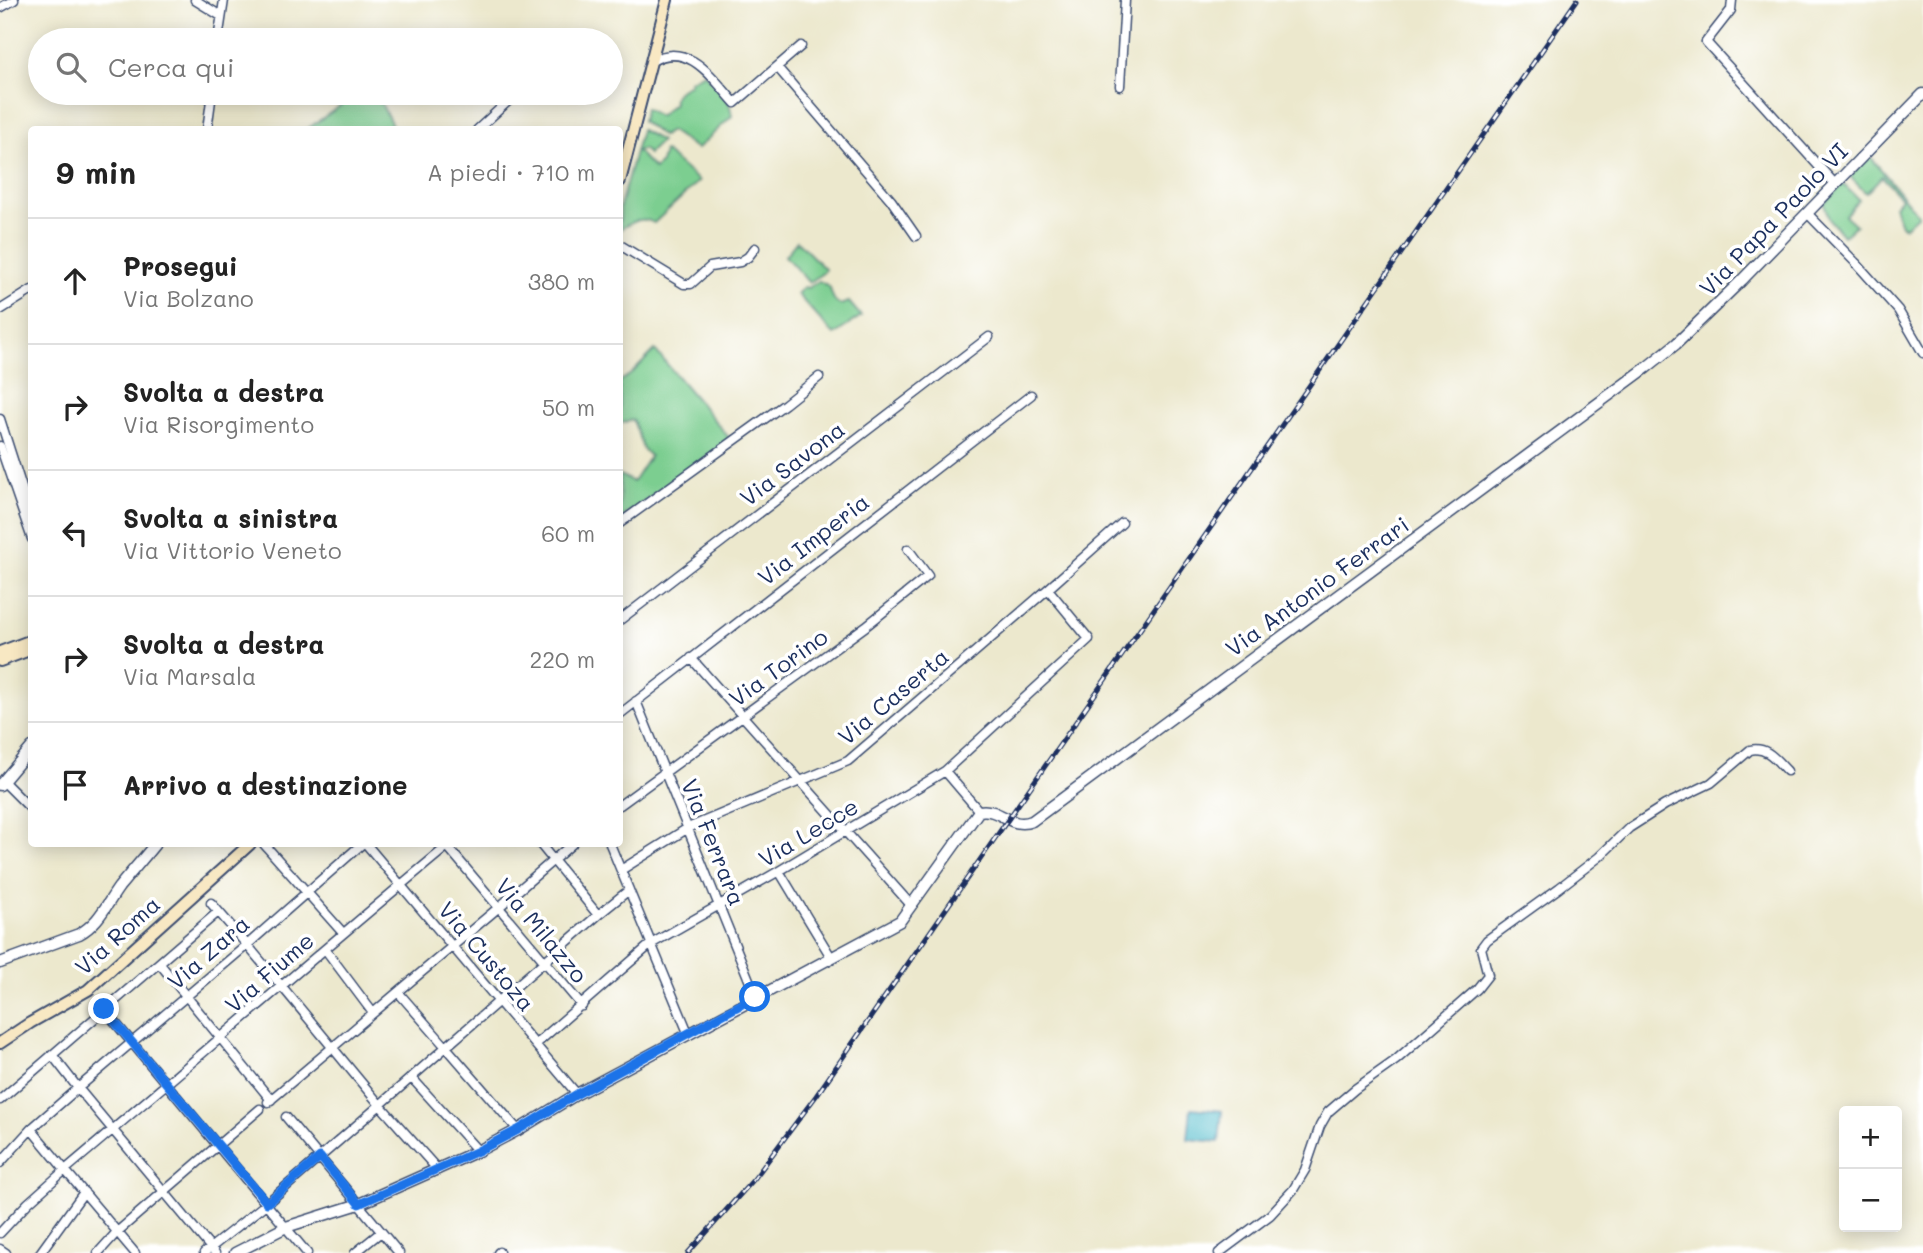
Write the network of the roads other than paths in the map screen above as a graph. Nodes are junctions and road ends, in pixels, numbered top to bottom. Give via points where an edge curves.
1 (14, 0) edge
2 (195, 0) edge
3 (224, 0) edge
4 (667, 0) edge
5 (1125, 0) edge
6 (1732, 0) edge
7 (0, 8) edge
8 (221, 16) junction
9 (220, 28) edge
10 (801, 46) dead end
11 (652, 61) junction
12 (777, 67) junction
13 (1120, 86) dead end
14 (1923, 94) edge
15 (210, 105) edge
16 (504, 105) edge
17 (208, 126) edge
18 (481, 126) edge
19 (623, 170) edge
20 (1835, 184) junction
21 (1808, 214) junction
22 (916, 236) dead end
23 (623, 247) edge
24 (755, 248) dead end
25 (28, 292) edge
26 (0, 310) edge
27 (989, 337) dead end
28 (1923, 354) edge
29 (1646, 368) joint
30 (819, 377) dead end
31 (1031, 395) dead end
32 (0, 419) edge
33 (0, 446) edge
34 (28, 512) edge
35 (28, 513) edge
36 (623, 521) edge
37 (1122, 523) dead end
38 (908, 549) dead end
39 (1048, 589) junction
40 (623, 618) edge
41 (28, 642) edge
42 (28, 650) edge
43 (0, 652) edge
44 (691, 658) junction
45 (0, 661) edge
46 (636, 701) junction
47 (623, 712) edge
48 (743, 716) junction
49 (28, 752) edge
50 (945, 771) junction
51 (1787, 771) dead end
52 (665, 772) junction
53 (801, 781) junction
54 (2, 783) edge
55 (623, 803) edge
56 (28, 806) edge
57 (979, 811) junction
58 (688, 828) junction
59 (846, 832) junction
60 (150, 847) edge
61 (247, 847) edge
62 (267, 847) edge
63 (360, 847) edge
64 (367, 847) edge
65 (446, 847) edge
66 (450, 847) edge
67 (542, 847) edge
68 (568, 847) edge
69 (611, 847) edge
70 (553, 860) junction
71 (621, 870) junction
72 (779, 871) junction
73 (401, 884) junction
74 (629, 890) junction
75 (307, 892) junction
76 (211, 903) dead end
77 (911, 905) junction
78 (719, 906) junction
79 (498, 908) junction
80 (218, 912) junction
81 (598, 915) junction
82 (343, 933) junction
83 (651, 944) junction
84 (247, 945) junction
85 (452, 945) junction
86 (325, 949) junction
87 (831, 957) junction
88 (544, 962) junction
89 (0, 963) edge
90 (160, 964) junction
91 (281, 987) junction
92 (398, 992) junction
93 (186, 997) junction
94 (755, 997) junction
95 (499, 1001) junction
96 (582, 1006) junction
97 (104, 1009) junction
98 (373, 1013) junction
99 (689, 1035) junction
100 (221, 1039) junction
101 (133, 1042) junction
102 (0, 1043) edge
103 (537, 1044) junction
104 (446, 1047) junction
105 (332, 1048) junction
106 (53, 1056) junction
107 (411, 1077) junction
108 (167, 1084) junction
109 (78, 1088) junction
110 (577, 1094) junction
111 (0, 1100) edge
112 (380, 1105) junction
113 (260, 1109) dead end
114 (286, 1117) dead end
115 (31, 1129) junction
116 (113, 1130) junction
117 (518, 1130) junction
118 (218, 1144) junction
119 (478, 1151) junction
120 (320, 1157) junction
121 (0, 1163) edge
122 (65, 1170) junction
123 (438, 1170) junction
124 (164, 1191) junction
125 (84, 1192) junction
126 (267, 1203) junction
127 (359, 1204) junction
128 (286, 1227) junction
129 (381, 1231) junction
130 (117, 1232) junction
131 (0, 1233) edge
132 (0, 1249) edge
133 (210, 1251) edge
134 (6, 1253) edge
135 (40, 1253) edge
136 (98, 1253) edge
137 (135, 1253) edge
138 (234, 1253) edge
139 (307, 1253) edge
140 (355, 1253) edge
141 (399, 1253) edge
142 (1219, 1253) edge

1 - 7 street
2 - 8 street
3 - 8 street
4 - 11 main road
5 - 13 street
6 - 20 street via 1731,10 1706,42
8 - 9 street
10 - 12 street
11 - 12 street via 662,55 695,61 735,103
11 - 19 main road
12 - 22 street via 891,200
14 - 20 street, Via Papa Paolo VI
15 - 17 street
16 - 18 street
20 - 21 street, Via Papa Paolo VI
21 - 28 street via 1898,310
21 - 29 street, Via Papa Paolo VI
23 - 24 street via 684,284 691,284 710,267 740,262
25 - 26 street
27 - 40 street, Via Savona
29 - 57 street, Via Antonio Ferrari via 1032,821 1020,824 995,812
30 - 36 street
31 - 44 street, Via Imperia
32 - 34 street
33 - 35 street
37 - 39 street, Via Caserta
38 - 48 street, Via Torino via 928,576
39 - 50 street, Via Lecce via 1089,639
39 - 53 street, Via Caserta via 848,761
41 - 43 main road
42 - 45 main road
44 - 46 street, Via Imperia
44 - 48 street
46 - 47 street, Via Imperia
46 - 52 street, Via Ferrara
48 - 52 street, Via Torino
48 - 53 street
49 - 54 street
50 - 57 street
50 - 59 street, Via Lecce
51 - 142 street via 1770,754 1758,748 1750,750 1711,783 1629,828 1599,857 1487,940 1480,948 1488,975 1477,989 1328,1112 1293,1190
52 - 55 street, Via Torino
52 - 58 street, Via Ferrara
53 - 58 street, Via Caserta
53 - 59 street
54 - 56 street
57 - 77 street
58 - 71 street, Via Caserta
58 - 78 street, Via Ferrara
59 - 72 street, Via Lecce
59 - 77 street
60 - 89 street via 89,929
61 - 102 main road, Via Roma via 88,990
62 - 75 street
63 - 75 street, Via Zara
64 - 73 street, Via Custoza
65 - 73 street, Via Fiume
66 - 79 street, Via Milazzo
67 - 70 street
68 - 70 street
69 - 71 street
70 - 79 street
70 - 81 street
71 - 74 street
72 - 78 street, Via Lecce
72 - 87 street
73 - 82 street, Via Fiume
73 - 85 street, Via Custoza
74 - 81 street
74 - 83 street
75 - 82 street
75 - 84 street, Via Zara
76 - 80 street
77 - 87 street via 900,921
78 - 83 street, Via Lecce
78 - 94 street, Via Ferrara
79 - 85 street
79 - 88 street, Via Milazzo
80 - 84 street
80 - 90 street
81 - 88 street
82 - 86 street, Via Fiume
83 - 96 street, Via Lecce
83 - 99 street
84 - 91 street
84 - 93 street, Via Zara
85 - 92 street
85 - 95 street, Via Custoza
86 - 91 street, Via Fiume
86 - 98 street
87 - 94 street
88 - 95 street
88 - 96 street, Via Milazzo
90 - 93 street
90 - 97 street
91 - 100 street, Via Fiume
91 - 105 street
92 - 98 street
92 - 104 street
93 - 100 street
93 - 101 street, Via Zara
94 - 99 street
95 - 103 street, Via Custoza
95 - 104 street
96 - 103 street, Via Lecce
97 - 101 street
97 - 106 street
98 - 105 street
99 - 110 street
100 - 105 street via 270,1101
100 - 108 street, Via Fiume
101 - 108 street
101 - 109 street, Via Zara
103 - 110 street, Via Custoza
104 - 107 street
104 - 117 street
105 - 112 street
106 - 109 street
106 - 111 street
107 - 112 street
107 - 119 street
108 - 116 street, Via Fiume
108 - 118 street
109 - 115 street, Via Zara
109 - 116 street
110 - 117 street
112 - 120 street
112 - 123 street
113 - 118 street
114 - 120 street
115 - 121 street, Via Zara
115 - 122 street
116 - 122 street, Via Fiume
116 - 124 street
117 - 119 street
118 - 124 street
118 - 126 street
119 - 123 street
120 - 126 street
120 - 127 street
122 - 125 street
122 - 131 street, Via Fiume
123 - 127 street
124 - 130 street
124 - 133 street
125 - 130 street
125 - 135 street
126 - 128 street
126 - 133 street
127 - 128 street
127 - 129 street
128 - 138 street
128 - 139 street
129 - 140 street
129 - 141 street
130 - 136 street
130 - 137 street
132 - 134 street

